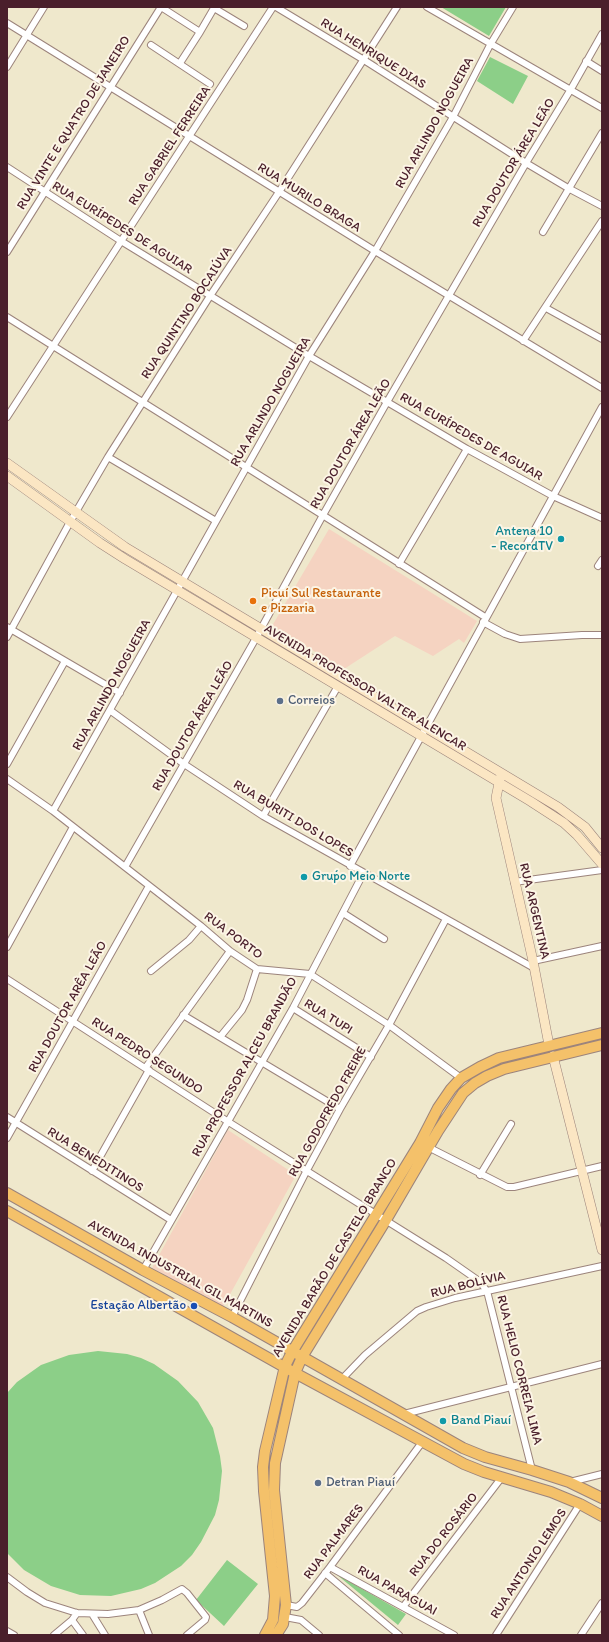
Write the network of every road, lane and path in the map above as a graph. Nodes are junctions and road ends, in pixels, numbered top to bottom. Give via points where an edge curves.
1 (44, 7) edge
2 (161, 7) edge
3 (213, 7) edge
4 (272, 7) edge
5 (276, 7) edge
6 (397, 7) edge
7 (426, 7) edge
8 (512, 7) edge
9 (7, 23) edge
10 (244, 26) dead end
11 (200, 32) junction
12 (602, 34) edge
13 (26, 35) junction
14 (151, 45) dead end
15 (490, 45) junction
16 (364, 60) junction
17 (586, 61) junction
18 (180, 62) junction
19 (7, 67) edge
20 (602, 71) edge
21 (210, 84) dead end
22 (110, 87) junction
23 (571, 89) junction
24 (602, 108) edge
25 (452, 117) junction
26 (602, 133) edge
27 (190, 136) junction
28 (526, 163) junction
29 (7, 167) edge
30 (568, 188) junction
31 (44, 192) junction
32 (279, 192) junction
33 (602, 206) edge
34 (602, 222) edge
35 (543, 232) dead end
36 (121, 240) junction
37 (375, 251) junction
38 (7, 252) edge
39 (210, 296) junction
40 (449, 296) junction
41 (546, 308) junction
42 (7, 317) edge
43 (602, 339) edge
44 (523, 341) junction
45 (53, 346) junction
46 (309, 356) junction
47 (602, 388) edge
48 (387, 402) junction
49 (143, 403) junction
50 (602, 407) edge
51 (7, 417) edge
52 (467, 449) junction
53 (108, 457) junction
54 (7, 463) edge
55 (247, 466) junction
56 (7, 476) edge
57 (553, 496) junction
58 (76, 513) junction
59 (323, 515) junction
60 (602, 518) edge
61 (216, 521) junction
62 (70, 522) junction
63 (602, 560) edge
64 (399, 564) junction
65 (598, 566) dead end
66 (183, 581) junction
67 (177, 590) junction
68 (484, 620) junction
69 (9, 628) edge
70 (261, 629) junction
71 (602, 635) edge
72 (7, 637) edge
73 (256, 638) junction
74 (65, 661) junction
75 (338, 686) junction
76 (120, 693) junction
77 (111, 711) junction
78 (426, 727) junction
79 (421, 737) junction
80 (7, 764) edge
81 (184, 764) junction
82 (482, 767) junction
83 (500, 778) junction
84 (7, 779) edge
85 (53, 811) junction
86 (263, 816) junction
87 (73, 827) junction
88 (602, 848) edge
89 (602, 864) edge
90 (350, 866) junction
91 (124, 867) junction
92 (602, 870) edge
93 (363, 874) junction
94 (514, 882) junction
95 (149, 886) junction
96 (343, 913) junction
97 (446, 919) junction
98 (201, 926) junction
99 (384, 940) dead end
100 (602, 946) edge
101 (7, 947) edge
102 (230, 951) junction
103 (533, 965) junction
104 (257, 969) junction
105 (151, 972) dead end
106 (310, 974) junction
107 (7, 979) edge
108 (293, 1008) junction
109 (183, 1015) junction
110 (72, 1022) junction
111 (389, 1025) junction
112 (602, 1033) edge
113 (220, 1037) junction
114 (549, 1045) junction
115 (602, 1045) edge
116 (553, 1056) junction
117 (371, 1057) junction
118 (261, 1062) junction
119 (148, 1069) junction
120 (461, 1078) junction
121 (340, 1109) junction
122 (7, 1118) edge
123 (228, 1121) junction
124 (15, 1123) junction
125 (511, 1124) dead end
126 (7, 1138) edge
127 (425, 1145) junction
128 (602, 1166) edge
129 (307, 1170) junction
130 (92, 1171) junction
131 (582, 1171) junction
132 (480, 1175) junction
133 (7, 1193) edge
134 (7, 1211) edge
135 (377, 1215) junction
136 (171, 1220) junction
137 (386, 1220) junction
138 (602, 1250) edge
139 (602, 1266) edge
140 (143, 1270) junction
141 (487, 1291) junction
142 (232, 1317) junction
143 (292, 1352) junction
144 (302, 1357) junction
145 (602, 1364) edge
146 (285, 1366) junction
147 (295, 1373) junction
148 (341, 1380) junction
149 (512, 1387) junction
150 (404, 1414) junction
151 (423, 1441) junction
152 (532, 1470) junction
153 (602, 1474) edge
154 (502, 1478) junction
155 (569, 1482) junction
156 (602, 1498) edge
157 (580, 1504) junction
158 (602, 1516) edge
159 (330, 1567) junction
160 (325, 1573) junction
161 (7, 1577) edge
162 (602, 1603) edge
163 (286, 1605) junction
164 (403, 1607) junction
165 (139, 1610) junction
166 (77, 1613) junction
167 (92, 1614) junction
168 (285, 1617) junction
169 (72, 1620) junction
170 (7, 1631) edge
171 (195, 1633) edge
172 (14, 1635) edge
173 (54, 1635) edge
174 (83, 1635) edge
175 (105, 1635) edge
176 (149, 1635) edge
177 (187, 1635) edge
178 (264, 1635) edge
179 (276, 1635) edge
180 (319, 1635) edge
181 (399, 1635) edge
182 (454, 1635) edge
183 (496, 1635) edge
184 (581, 1635) edge

1 - 13 street
2 - 11 street
2 - 22 street, RUA VINTE E QUATRO DE JANEIRO
3 - 10 street
3 - 11 street
4 - 27 street, RUA GABRIEL FERREIRA
5 - 16 street, RUA HENRIQUE DIAS
6 - 16 street, RUA QUINTINO BOCAIÚVA
7 - 15 street
8 - 15 street, RUA ARLINDO NOGUEIRA
9 - 13 street, RUA MURILO BRAGA
11 - 18 street
12 - 17 street, RUA DOUTOR ÁREA LEÃO
13 - 19 street
13 - 22 street, RUA MURILO BRAGA
14 - 18 street
15 - 23 street
15 - 25 street, RUA ARLINDO NOGUEIRA
16 - 25 street, RUA HENRIQUE DIAS
16 - 32 street, RUA QUINTINO BOCAIÚVA
17 - 20 street
17 - 23 street, RUA DOUTOR ÁREA LEÃO
18 - 21 street
22 - 27 street, RUA MURILO BRAGA
22 - 31 street, RUA VINTE E QUATRO DE JANEIRO
23 - 24 street
23 - 28 street, RUA DOUTOR ÁREA LEÃO
25 - 28 street, RUA HENRIQUE DIAS
25 - 37 street, RUA ARLINDO NOGUEIRA
26 - 30 street
27 - 32 street, RUA MURILO BRAGA
27 - 36 street, RUA GABRIEL FERREIRA
28 - 30 street, RUA HENRIQUE DIAS
28 - 40 street, RUA DOUTOR ÁREA LEÃO
29 - 31 street, RUA EURÍPEDES DE AGUIAR
30 - 33 street, RUA HENRIQUE DIAS
30 - 35 street
31 - 36 street, RUA EURÍPEDES DE AGUIAR
31 - 38 street, RUA VINTE E QUATRO DE JANEIRO
32 - 37 street, RUA MURILO BRAGA
32 - 39 street, RUA QUINTINO BOCAIÚVA
34 - 41 street
36 - 39 street, RUA EURÍPEDES DE AGUIAR
36 - 45 street, RUA GABRIEL FERREIRA
37 - 40 street, RUA MURILO BRAGA
37 - 46 street, RUA ARLINDO NOGUEIRA
39 - 46 street, RUA EURÍPEDES DE AGUIAR
39 - 49 street, RUA QUINTINO BOCAIÚVA
40 - 44 street, RUA MURILO BRAGA
40 - 48 street, RUA DOUTOR ÁREA LEÃO
41 - 43 street
41 - 44 street
42 - 45 street
44 - 47 street, RUA MURILO BRAGA
45 - 49 street
45 - 51 street, RUA GABRIEL FERREIRA
46 - 48 street, RUA EURÍPEDES DE AGUIAR
46 - 55 street, RUA ARLINDO NOGUEIRA
48 - 52 street, RUA EURÍPEDES DE AGUIAR
48 - 59 street, RUA DOUTOR ÁREA LEÃO
49 - 53 street, RUA QUINTINO BOCAIÚVA
49 - 55 street
50 - 57 street
52 - 57 street, RUA EURÍPEDES DE AGUIAR
52 - 64 street
53 - 58 street, RUA QUINTINO BOCAIÚVA
53 - 61 street
54 - 58 main road, AVENIDA PROFESSOR VALTER ALENCAR
55 - 59 street
55 - 61 street, RUA ARLINDO NOGUEIRA
56 - 62 main road, AVENIDA PROFESSOR VALTER ALENCAR
57 - 60 street, RUA EURÍPEDES DE AGUIAR
57 - 68 street
58 - 62 street, RUA QUINTINO BOCAIÚVA
58 - 66 main road, AVENIDA PROFESSOR VALTER ALENCAR via 125,547
59 - 64 street
59 - 70 street, RUA DOUTOR ÁREA LEÃO
61 - 66 street, RUA ARLINDO NOGUEIRA
62 - 67 main road, AVENIDA PROFESSOR VALTER ALENCAR
62 - 69 street, RUA QUINTINO BOCAIÚVA
63 - 65 street
64 - 68 street
66 - 67 street, RUA ARLINDO NOGUEIRA
66 - 70 main road, AVENIDA PROFESSOR VALTER ALENCAR
67 - 73 main road, AVENIDA PROFESSOR VALTER ALENCAR
67 - 76 street, RUA ARLINDO NOGUEIRA
68 - 71 street via 505,634 520,639
68 - 78 street
69 - 72 street, RUA QUINTINO BOCAIÚVA
69 - 74 street
70 - 73 street, RUA DOUTOR ÁREA LEÃO
70 - 78 main road, AVENIDA PROFESSOR VALTER ALENCAR
73 - 75 main road, AVENIDA PROFESSOR VALTER ALENCAR
73 - 81 street, RUA DOUTOR ÁREA LEÃO
74 - 76 street
74 - 80 street
75 - 79 main road, AVENIDA PROFESSOR VALTER ALENCAR
75 - 86 street
76 - 77 street, RUA ARLINDO NOGUEIRA
77 - 81 street, RUA BURITI DOS LOPES
77 - 85 street, RUA ARLINDO NOGUEIRA
78 - 79 street
78 - 82 main road, AVENIDA PROFESSOR VALTER ALENCAR
79 - 82 main road, AVENIDA PROFESSOR VALTER ALENCAR
79 - 90 street
81 - 86 street, RUA BURITI DOS LOPES
81 - 91 street, RUA DOUTOR ÁREA LEÃO
82 - 83 main road, AVENIDA PROFESSOR VALTER ALENCAR
83 - 88 main road, AVENIDA PROFESSOR VALTER ALENCAR via 573,817
83 - 89 main road, AVENIDA PROFESSOR VALTER ALENCAR via 564,823
83 - 94 main road, RUA ARGENTINA via 496,798
84 - 85 street, RUA PORTO
85 - 87 street, RUA PORTO
86 - 90 street, RUA BURITI DOS LOPES
87 - 91 street, RUA PORTO
87 - 101 street
90 - 93 street, RUA BURITI DOS LOPES
91 - 95 street, RUA PORTO
92 - 94 street
93 - 96 street, RUA PROFESSOR ALCEU BRANDÃO
93 - 97 street, RUA BURITI DOS LOPES
94 - 103 main road, RUA ARGENTINA
95 - 98 street, RUA PORTO
95 - 110 street, RUA DOUTOR ARÊA LEÃO
96 - 99 street
96 - 106 street, RUA PROFESSOR ALCEU BRANDÃO
97 - 103 street, RUA BURITI DOS LOPES
97 - 111 street, RUA GODOFREDO FREIRE
98 - 102 street, RUA PORTO
98 - 105 street via 189,940
100 - 103 street
102 - 104 street, RUA PORTO
102 - 109 street
103 - 114 main road, RUA ARGENTINA
104 - 106 street, RUA PORTO
104 - 113 street via 242,1010
106 - 108 street, RUA PROFESSOR ALCEU BRANDÃO
106 - 111 street, RUA PORTO
107 - 110 street, RUA PEDRO SEGUNDO
108 - 117 street, RUA TUPI
108 - 118 street, RUA PROFESSOR ALCEU BRANDÃO
109 - 113 street
109 - 119 street
110 - 119 street, RUA PEDRO SEGUNDO
110 - 124 street, RUA DOUTOR ARÊA LEÃO
111 - 117 street, RUA GODOFREDO FREIRE
111 - 120 street, RUA PORTO
112 - 114 main road, AVENIDA BARÃO DE CASTELO BRANCO
113 - 118 street
114 - 120 main road, AVENIDA BARÃO DE CASTELO BRANCO via 499,1058
115 - 116 main road, AVENIDA BARÃO DE CASTELO BRANCO
116 - 127 main road, AVENIDA BARÃO DE CASTELO BRANCO via 504,1069 474,1083 463,1093 438,1131
116 - 131 main road
117 - 121 street, RUA GODOFREDO FREIRE
118 - 121 street
118 - 123 street, RUA PROFESSOR ALCEU BRANDÃO
119 - 123 street, RUA PEDRO SEGUNDO
119 - 130 street
120 - 127 main road, AVENIDA BARÃO DE CASTELO BRANCO via 438,1108
121 - 129 street, RUA GODOFREDO FREIRE
122 - 124 street, RUA BENEDITINOS
123 - 129 street, RUA PEDRO SEGUNDO
123 - 136 street, RUA PROFESSOR ALCEU BRANDÃO
124 - 126 street, RUA DOUTOR ARÊA LEÃO
124 - 130 street, RUA BENEDITINOS
125 - 132 street
127 - 132 street
127 - 135 main road, AVENIDA BARÃO DE CASTELO BRANCO
127 - 137 main road, AVENIDA BARÃO DE CASTELO BRANCO
128 - 131 street
129 - 135 street, RUA PEDRO SEGUNDO
129 - 142 street, RUA GODOFREDO FREIRE
130 - 136 street, RUA BENEDITINOS
131 - 132 street via 512,1188
131 - 138 main road
133 - 140 main road, AVENIDA INDUSTRIAL GIL MARTINS
134 - 146 main road
135 - 137 street, RUA HELIO CORREIA LIMA
135 - 143 main road, AVENIDA BARÃO DE CASTELO BRANCO
136 - 140 street, RUA PROFESSOR ALCEU BRANDÃO
137 - 141 street, RUA HELIO CORREIA LIMA via 479,1281
137 - 144 main road, AVENIDA BARÃO DE CASTELO BRANCO
139 - 141 street, RUA BOLÍVIA
140 - 142 main road, AVENIDA INDUSTRIAL GIL MARTINS
141 - 148 street, RUA BOLÍVIA via 443,1301 417,1311 365,1355
141 - 149 street, RUA HELIO CORREIA LIMA
142 - 143 main road, AVENIDA INDUSTRIAL GIL MARTINS
143 - 144 main road, AVENIDA INDUSTRIAL GIL MARTINS
143 - 146 main road, AVENIDA BARÃO DE CASTELO BRANCO
144 - 147 main road, AVENIDA BARÃO DE CASTELO BRANCO
144 - 148 main road, AVENIDA INDUSTRIAL GIL MARTINS
145 - 149 street
146 - 147 main road
146 - 178 main road, AVENIDA BARÃO DE CASTELO BRANCO via 263,1467 275,1596 273,1620
147 - 151 main road
147 - 163 main road, AVENIDA BARÃO DE CASTELO BRANCO via 279,1440 273,1479
148 - 150 main road, AVENIDA INDUSTRIAL GIL MARTINS
149 - 150 street
149 - 152 street, RUA HELIO CORREIA LIMA
150 - 152 main road, AVENIDA INDUSTRIAL GIL MARTINS via 471,1452
151 - 154 main road via 464,1464
151 - 159 street, RUA PALMARES
152 - 155 main road, AVENIDA INDUSTRIAL GIL MARTINS
153 - 155 street
154 - 157 main road
154 - 164 street, RUA DO ROSÁRIO
155 - 156 main road, AVENIDA INDUSTRIAL GIL MARTINS
157 - 158 main road
157 - 183 street, RUA ANTONIO LEMOS
159 - 160 street, RUA PALMARES
159 - 164 street, RUA PARAGUAI
160 - 163 street, RUA PALMARES via 300,1605
160 - 181 street
161 - 166 street via 45,1603
162 - 184 street
163 - 168 main road, AVENIDA BARÃO DE CASTELO BRANCO
164 - 182 street, RUA PARAGUAI
165 - 167 street
165 - 171 street via 182,1589 206,1618
165 - 176 street
166 - 167 street
166 - 169 street
167 - 175 street
168 - 179 main road, AVENIDA BARÃO DE CASTELO BRANCO via 282,1628
168 - 180 street via 301,1620
169 - 173 street
169 - 174 street
170 - 172 street
171 - 177 street

